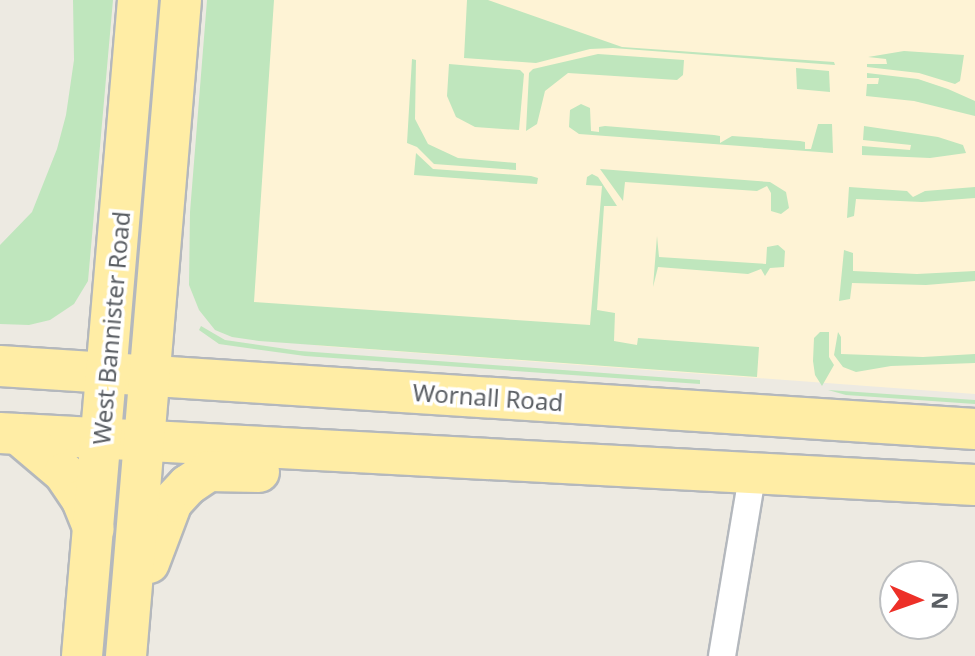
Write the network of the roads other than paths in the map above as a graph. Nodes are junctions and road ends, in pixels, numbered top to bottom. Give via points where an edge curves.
1 (138, 0) edge
2 (181, 0) edge
3 (0, 366) edge
4 (107, 372) junction
5 (152, 375) junction
6 (975, 429) edge
7 (9, 433) edge
8 (102, 439) junction
9 (145, 443) junction
10 (427, 458) junction
11 (753, 470) junction
12 (975, 485) edge
13 (94, 529) junction
14 (127, 648) edge
15 (82, 656) edge
16 (722, 656) edge

1 - 4 main road, West Bannister Road
2 - 5 main road, West Bannister Road
3 - 4 main road, Wornall Road
4 - 5 main road, Wornall Road
4 - 8 main road, West Bannister Road
5 - 6 main road, Wornall Road
5 - 9 main road, West Bannister Road
7 - 8 main road
7 - 13 main road via 64,473
8 - 9 main road
8 - 13 main road, West Bannister Road
9 - 10 main road
9 - 14 main road, West Bannister Road
10 - 11 main road
10 - 14 main road via 385,475 209,471 172,502
11 - 12 main road
11 - 16 street
13 - 15 main road, West Bannister Road

